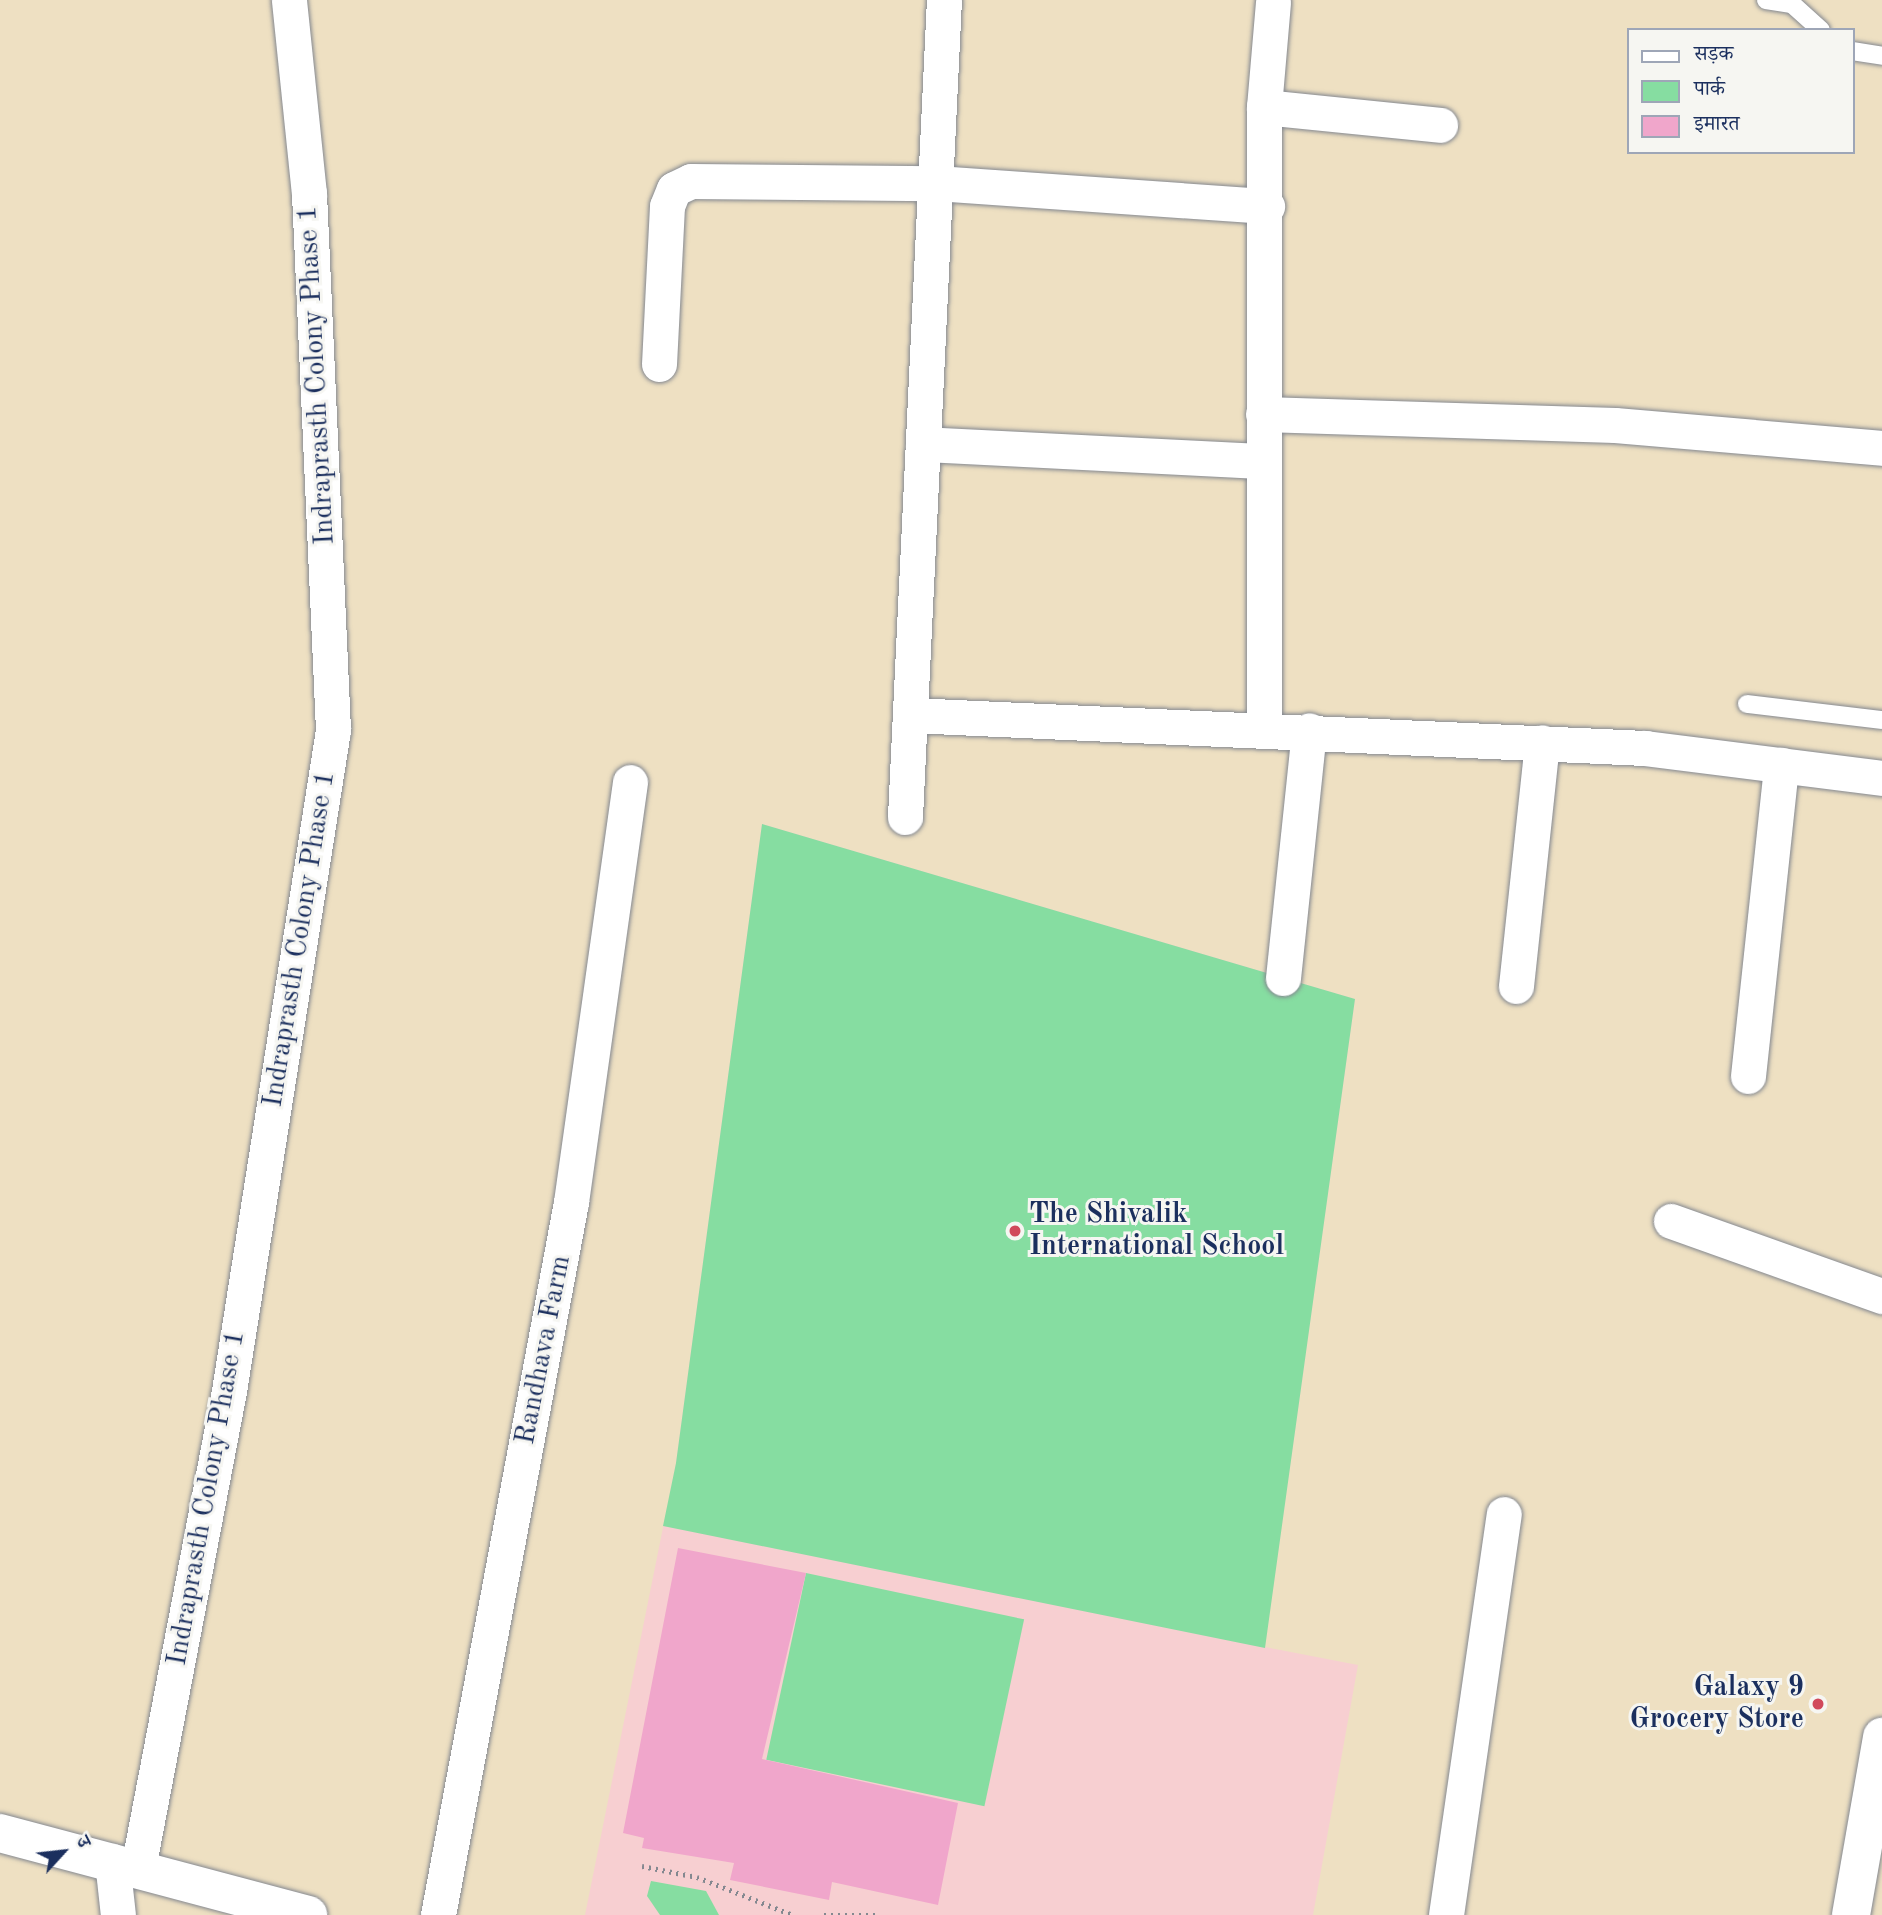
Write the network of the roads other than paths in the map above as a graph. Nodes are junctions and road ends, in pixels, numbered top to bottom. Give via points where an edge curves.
1 (289, 0) edge
2 (944, 0) edge
3 (1766, 0) edge
4 (1273, 2) dead end
5 (1819, 28) edge
6 (1854, 51) edge
7 (1882, 56) edge
8 (1264, 107) junction
9 (1440, 125) dead end
10 (936, 183) junction
11 (1267, 206) junction
12 (659, 363) dead end
13 (1264, 414) junction
14 (923, 444) junction
15 (1882, 448) edge
16 (1263, 461) junction
17 (1747, 704) dead end
18 (910, 715) junction
19 (1882, 720) edge
20 (1265, 728) junction
21 (1309, 730) junction
22 (1542, 742) junction
23 (1782, 765) junction
24 (1882, 778) edge
25 (630, 782) dead end
26 (905, 817) dead end
27 (1283, 978) dead end
28 (1516, 986) dead end
29 (1748, 1076) dead end
30 (1671, 1221) dead end
31 (1882, 1296) edge
32 (1504, 1514) dead end
33 (1882, 1737) edge
34 (0, 1833) edge
35 (125, 1865) junction
36 (118, 1915) edge
37 (308, 1915) edge
38 (438, 1915) edge
39 (1446, 1915) edge
40 (1851, 1915) edge

1 - 35 street, Indraprasth Colony Phase 1 via 309,194 333,730 229,1391
2 - 10 street
3 - 5 lane via 1792,4
4 - 8 street
6 - 7 lane
8 - 9 street
8 - 11 street
10 - 11 street
10 - 12 street via 705,178 674,189 667,206
10 - 14 street
11 - 13 street
13 - 15 street via 1615,425
13 - 16 street
14 - 16 street
14 - 18 street
16 - 20 street
17 - 19 lane
18 - 20 street
18 - 26 street
20 - 21 street
21 - 22 street
21 - 27 street
22 - 23 street via 1645,748
22 - 28 street
23 - 24 street
23 - 29 street
25 - 38 street, Randhava Farm via 571,1202
30 - 31 street
32 - 39 street
33 - 40 street
34 - 35 street
35 - 36 street, Indraprasth Colony Phase 1
35 - 37 street

